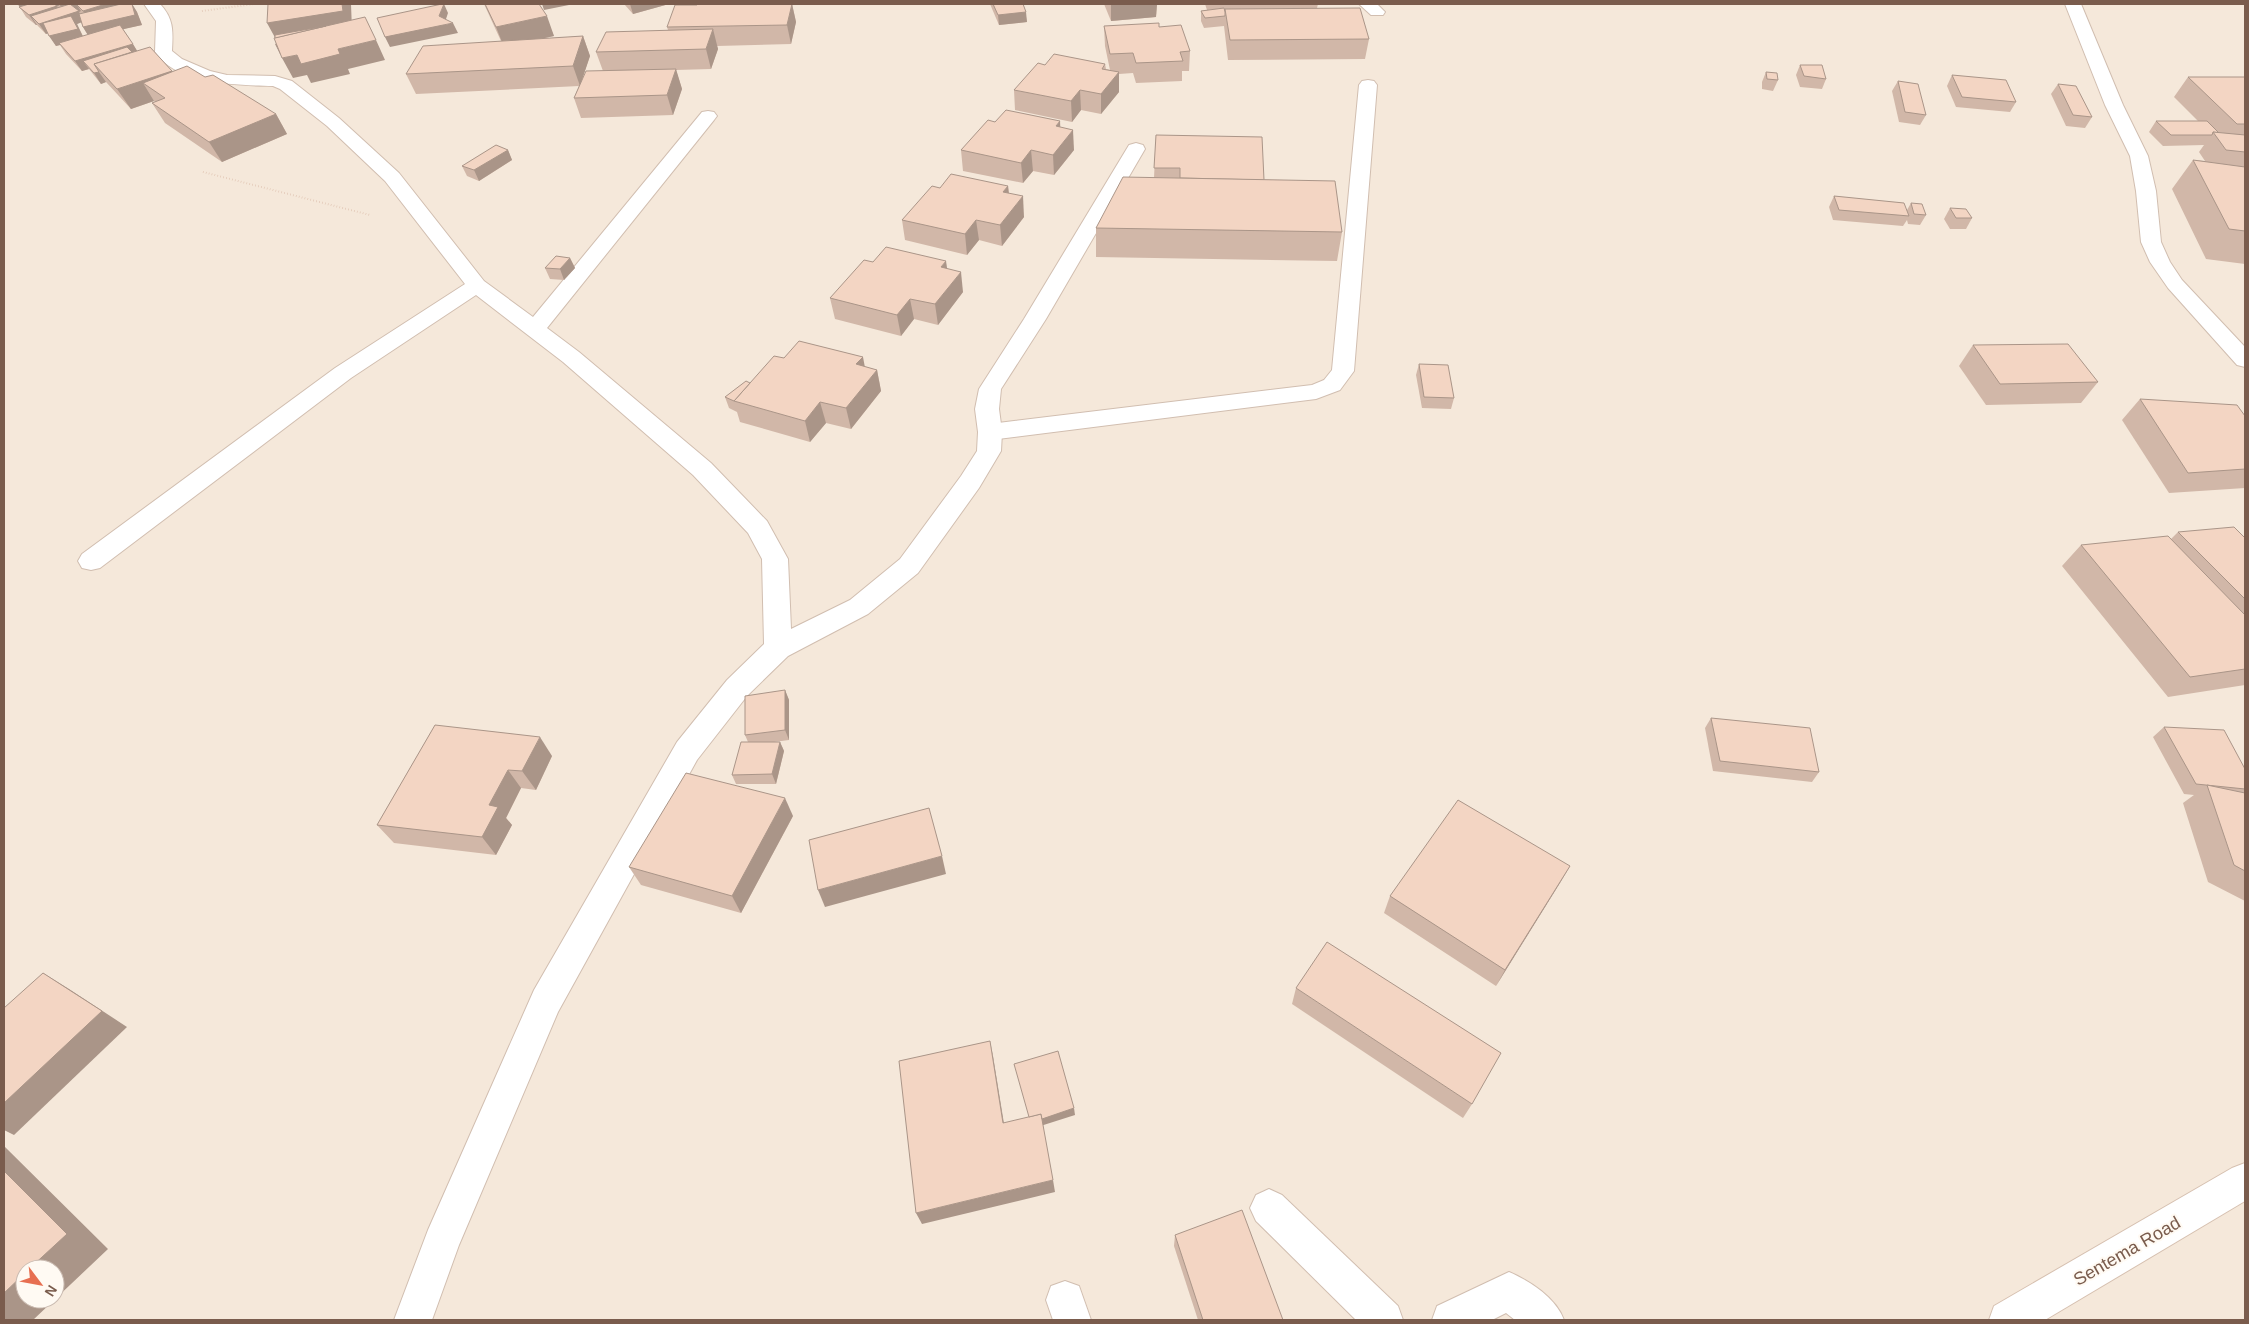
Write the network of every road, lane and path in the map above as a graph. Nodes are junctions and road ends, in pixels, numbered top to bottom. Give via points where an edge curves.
1 (254, 4) edge
2 (2073, 4) edge
3 (158, 10) edge
4 (1368, 85) dead end
5 (708, 116) dead end
6 (1136, 149) dead end
7 (203, 172) dead end
8 (436, 232) junction
9 (477, 285) junction
10 (536, 329) junction
11 (2245, 360) edge
12 (990, 432) junction
13 (91, 561) dead end
14 (778, 648) junction
15 (2245, 1182) edge
16 (1269, 1208) dead end
17 (413, 1320) edge
18 (1384, 1320) edge
19 (1451, 1320) edge
20 (1545, 1320) edge
21 (2008, 1320) edge

1 - 3 path
2 - 11 street via 2114,105 2140,156 2151,242 2160,262 2175,284
3 - 8 street via 166,27 163,52 168,58 205,75 227,80 275,81 286,86 333,122 392,177
4 - 12 street via 1343,371 1332,385 1316,392
5 - 10 street
6 - 12 street via 990,389 987,409
7 - 8 path
8 - 9 street
9 - 10 street
9 - 13 street via 344,373
10 - 14 street via 702,469 758,527 775,559
12 - 14 street via 989,451 909,566 859,607
14 - 17 street via 737,688 687,751 546,1001 440,1242
15 - 21 street, Sentema Road
16 - 18 street
19 - 20 street via 1509,1291

